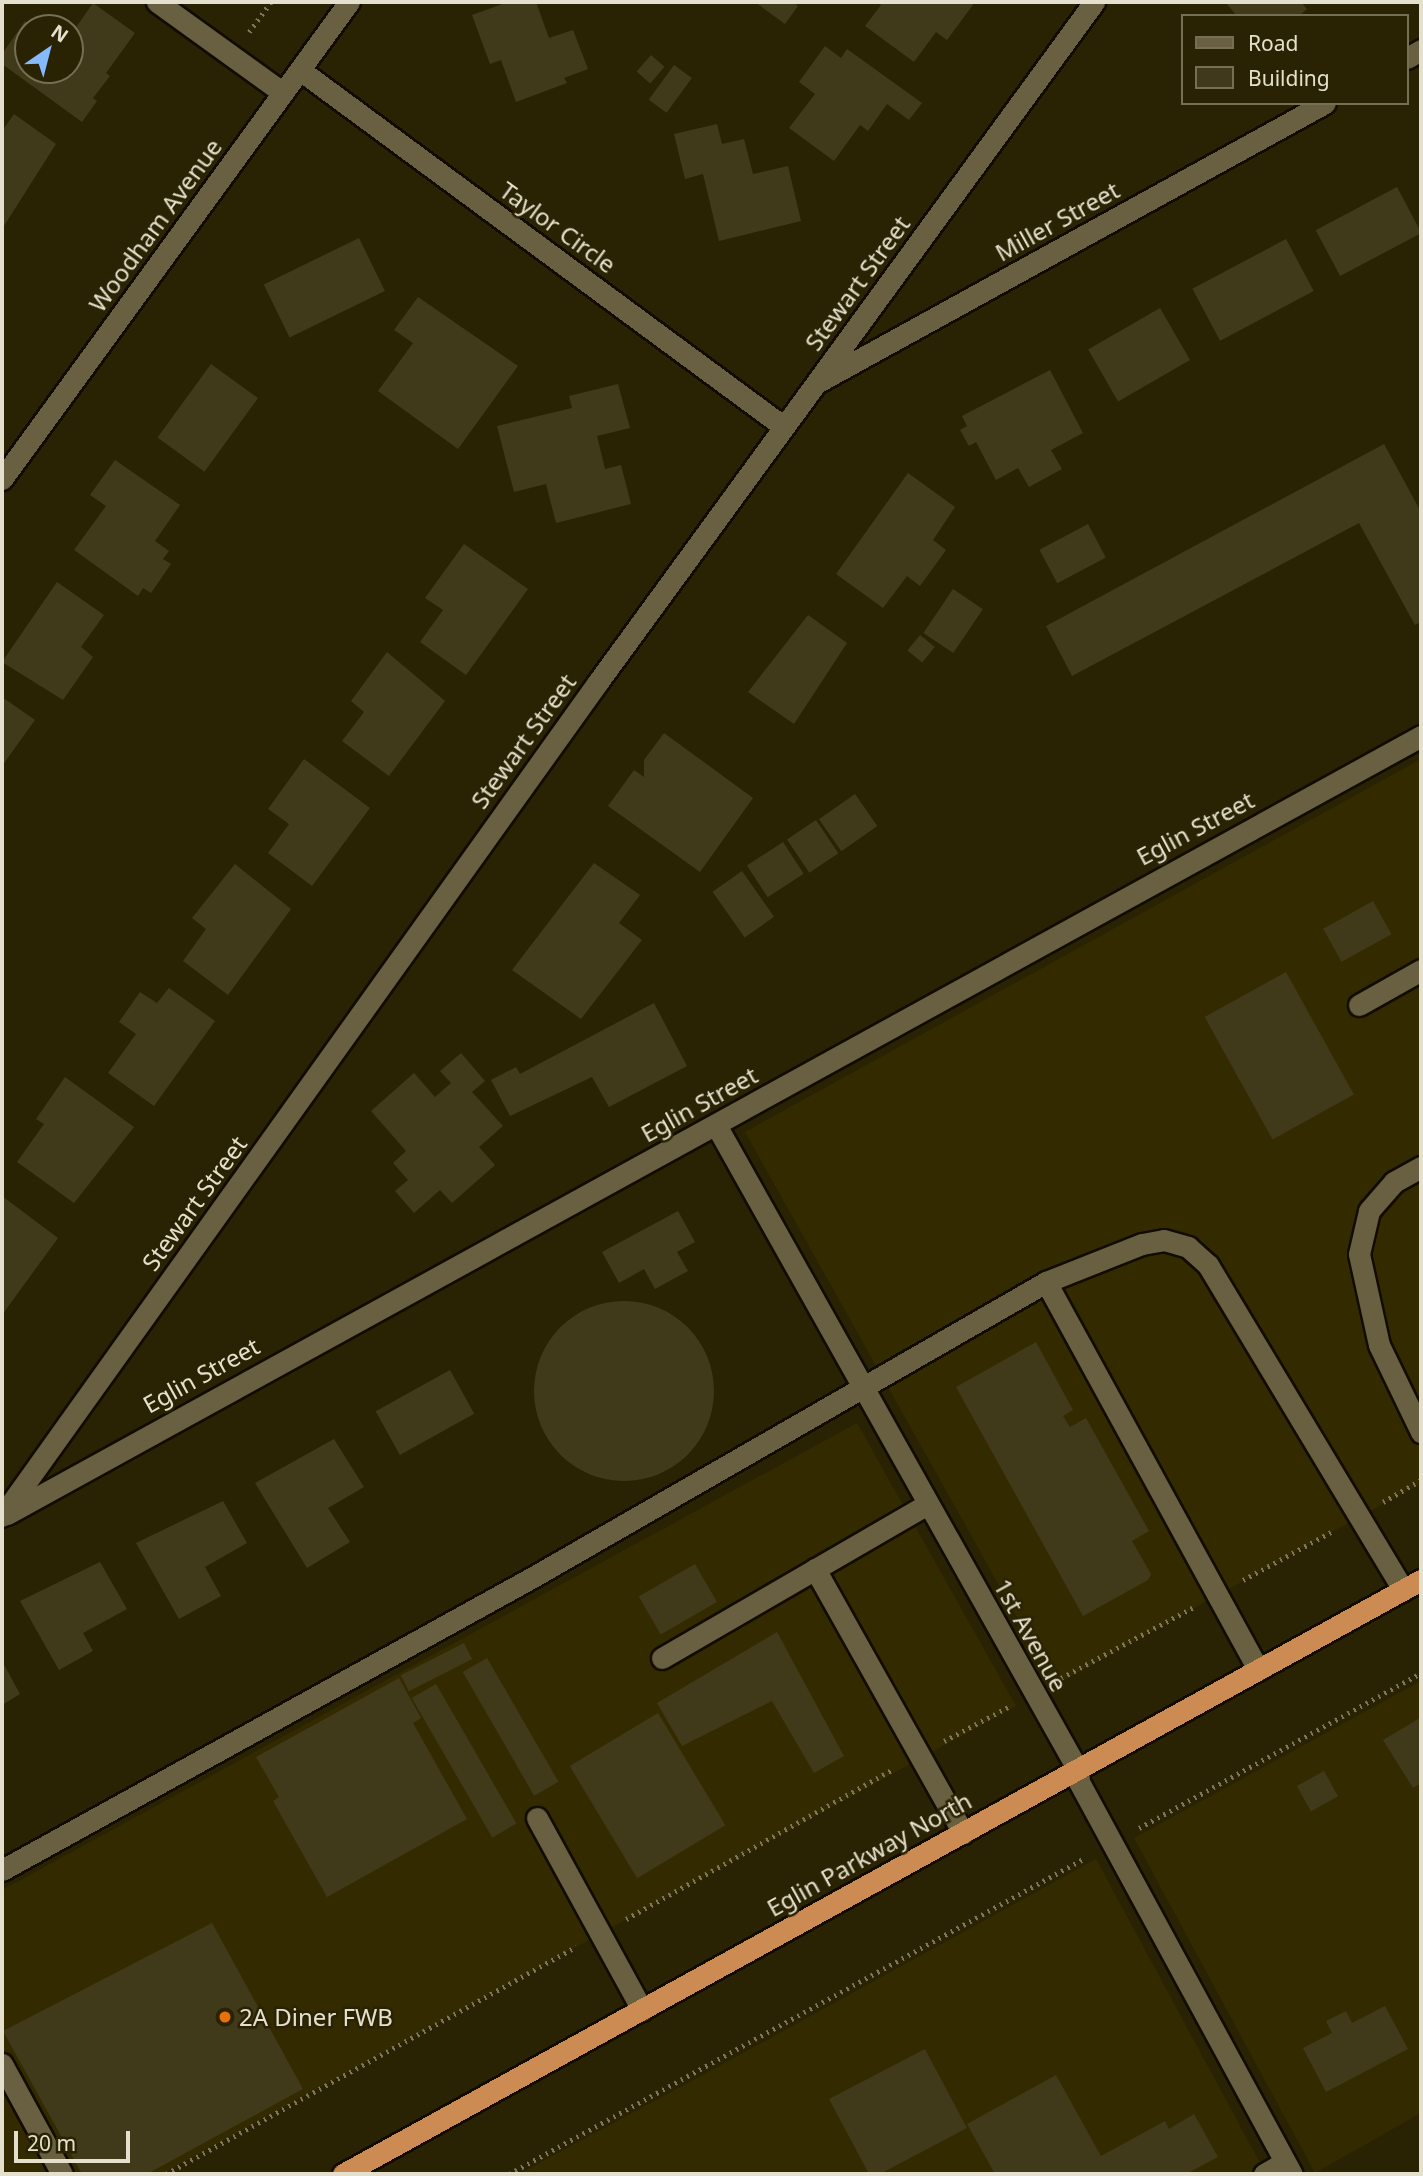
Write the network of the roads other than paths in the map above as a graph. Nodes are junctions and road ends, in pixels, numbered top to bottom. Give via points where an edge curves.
1 (157, 2) edge
2 (349, 2) edge
3 (1094, 2) edge
4 (300, 70) junction
5 (283, 93) junction
6 (1321, 105) edge
7 (816, 384) junction
8 (784, 427) junction
9 (2, 479) edge
10 (1421, 736) edge
11 (1421, 970) edge
12 (1359, 1005) dead end
13 (716, 1125) junction
14 (1421, 1167) edge
15 (1046, 1282) junction
16 (861, 1385) junction
17 (1421, 1432) edge
18 (928, 1504) junction
19 (2, 1517) edge
20 (815, 1569) junction
21 (1412, 1585) edge
22 (662, 1658) dead end
23 (1258, 1670) junction
24 (1078, 1770) junction
25 (537, 1818) dead end
26 (963, 1833) junction
27 (2, 1870) edge
28 (642, 2010) junction
29 (2, 2064) edge
30 (1288, 2168) edge
31 (62, 2174) edge
32 (343, 2174) edge
33 (1264, 2174) edge

1 - 5 street
2 - 4 street, Woodham Avenue
3 - 7 street, Stewart Street
4 - 5 street, Woodham Avenue
4 - 8 street, Taylor Circle
5 - 9 street, Woodham Avenue
6 - 7 street, Miller Street
7 - 8 street, Stewart Street
8 - 19 street, Stewart Street
10 - 13 street, Eglin Street
11 - 12 street
13 - 16 street, 1st Avenue
13 - 19 street, Eglin Street
14 - 17 street via 1394,1182 1369,1211 1359,1254 1379,1345
15 - 16 street
15 - 21 street via 1142,1244 1164,1240 1188,1247 1208,1265 1358,1517
15 - 23 street
16 - 18 street, 1st Avenue
16 - 27 street via 533,1577
18 - 20 street
18 - 24 street, 1st Avenue
20 - 22 street
20 - 26 street
21 - 23 highway, Eglin Parkway North
23 - 24 highway, Eglin Parkway North
24 - 26 highway, Eglin Parkway North
24 - 30 street, 1st Avenue via 1112,1843
25 - 28 street
26 - 28 highway, Eglin Parkway North
28 - 32 highway, Eglin Parkway North
29 - 31 street
30 - 33 street

